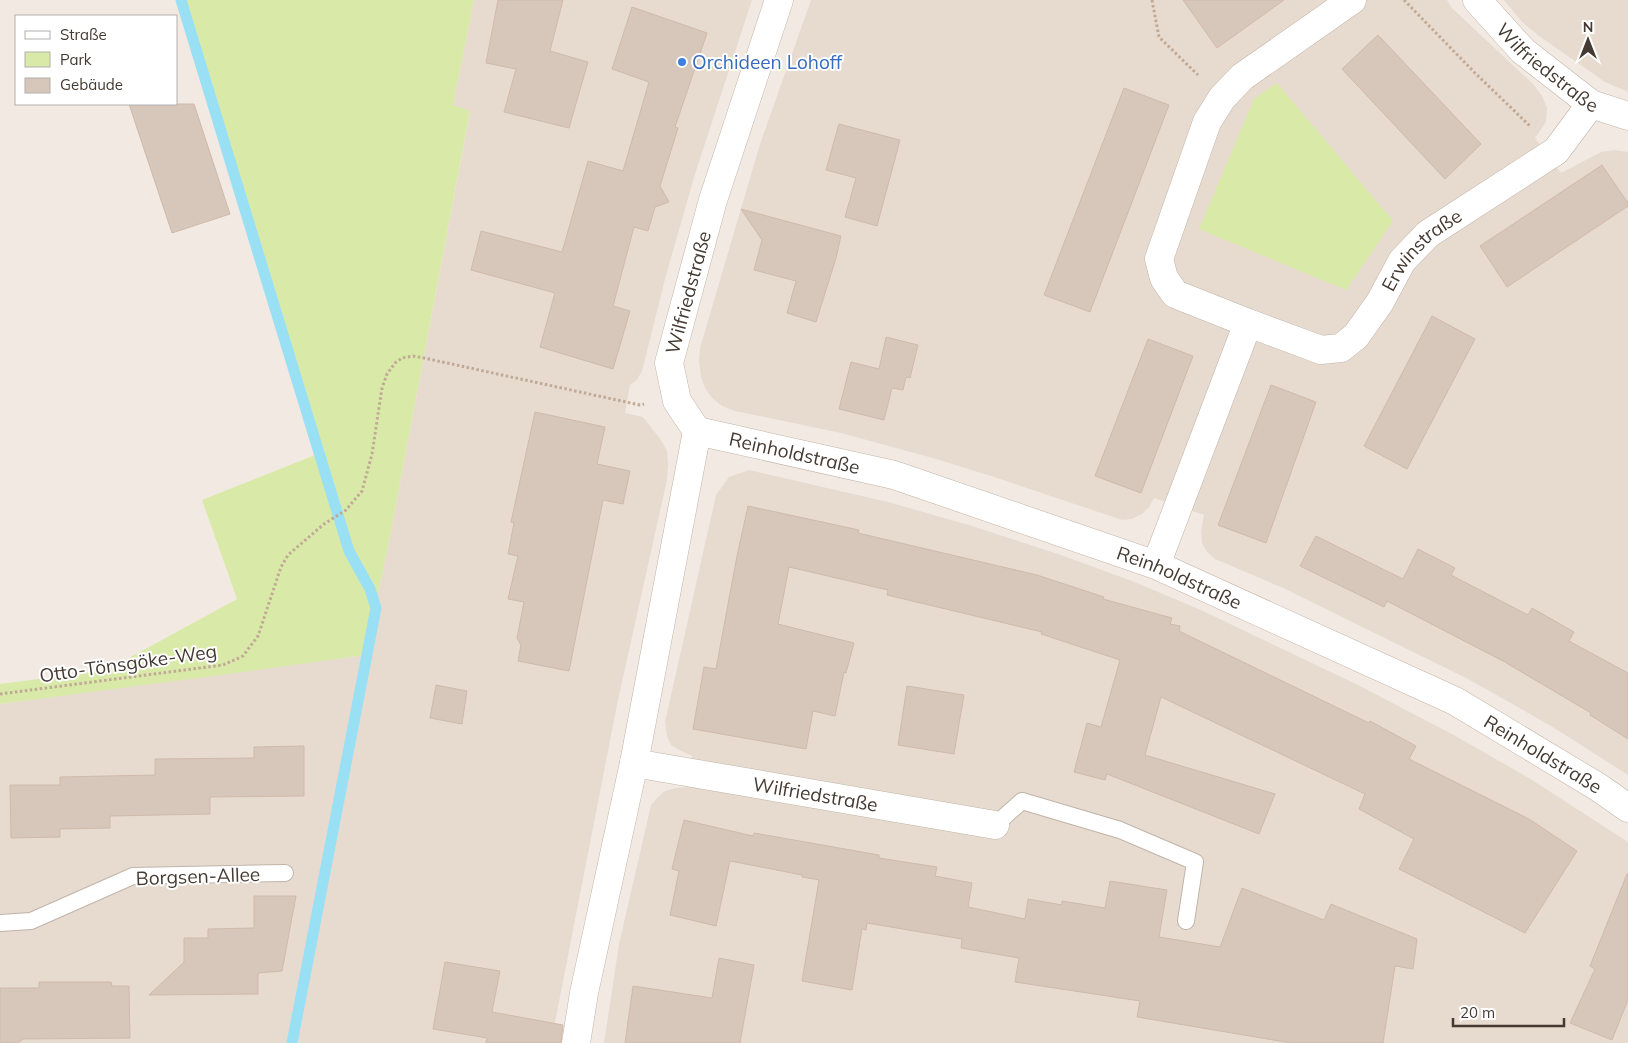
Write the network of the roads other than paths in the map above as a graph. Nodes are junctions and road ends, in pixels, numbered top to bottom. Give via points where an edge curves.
1 (778, 0) edge
2 (1352, 0) edge
3 (1477, 0) edge
4 (1591, 104) junction
5 (1628, 116) edge
6 (1248, 323) junction
7 (697, 431) junction
8 (1156, 565) junction
9 (634, 763) junction
10 (1628, 808) edge
11 (995, 825) joint
12 (286, 873) dead end
13 (1186, 922) dead end
14 (0, 923) edge
15 (576, 1043) edge

1 - 7 street, Wilfriedstraße via 713,200 669,363 677,401
2 - 6 street, Erwinstraße via 1242,77 1222,98 1207,122 1159,259 1164,278 1175,294
3 - 4 street, Wilfriedstraße via 1523,51
4 - 5 street, Wilfriedstraße
4 - 6 street, Erwinstraße via 1556,151 1428,234 1402,261 1380,302 1356,336 1341,348 1322,350
6 - 8 street
7 - 8 street, Reinholdstraße via 894,475
7 - 9 street
8 - 10 street, Reinholdstraße via 1454,701 1598,786
9 - 11 street, Wilfriedstraße
9 - 15 street
11 - 13 lane via 1022,801 1120,830 1195,862
12 - 14 lane, Borgsen-Allee via 133,876 31,921

